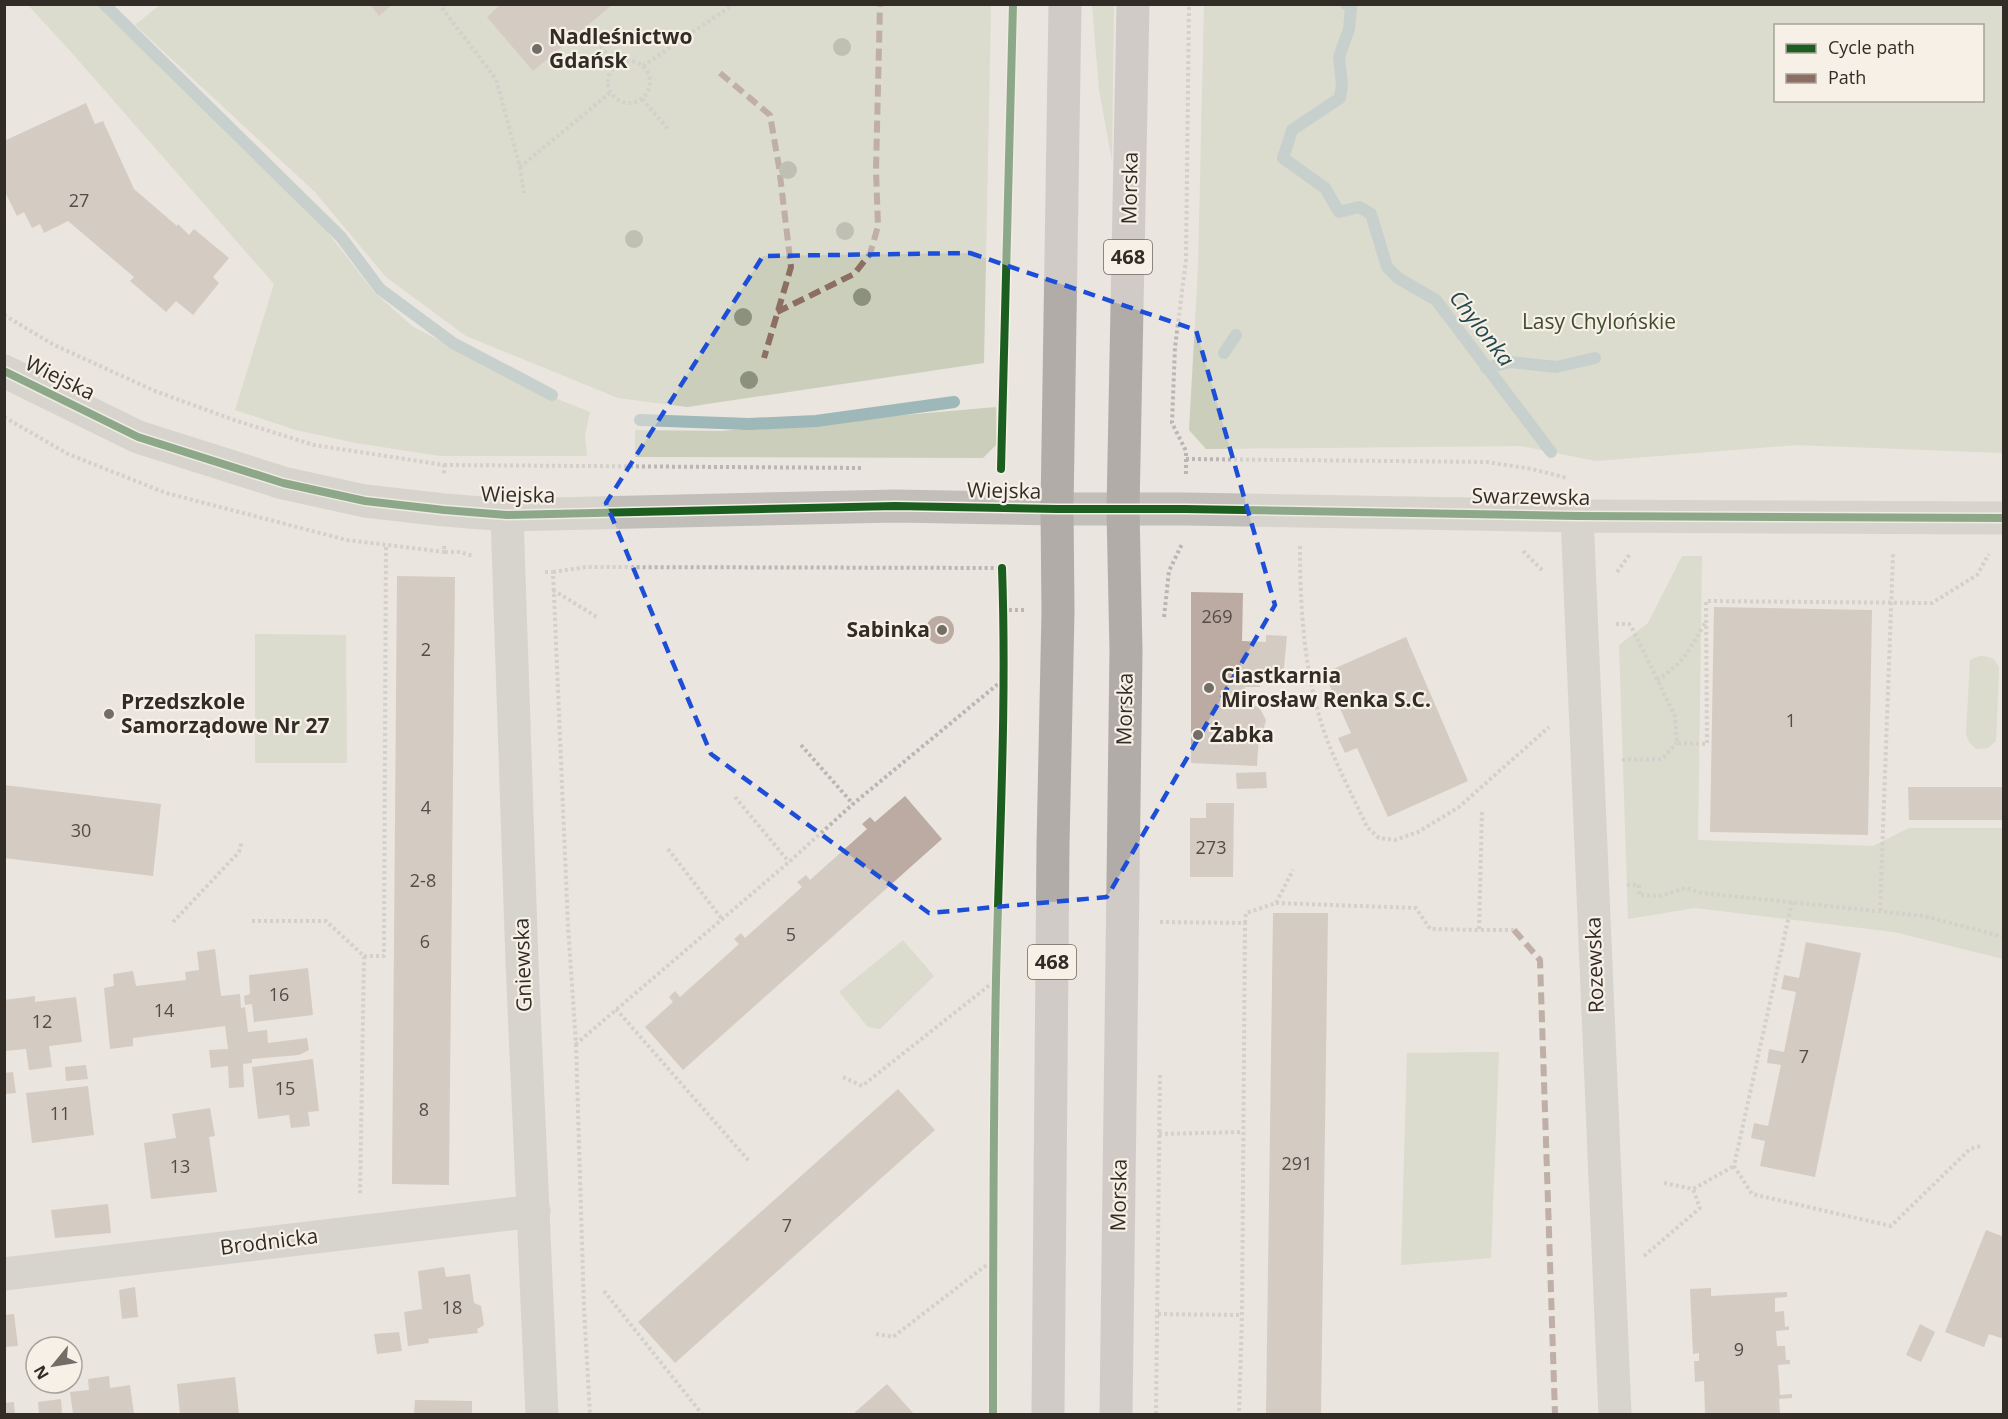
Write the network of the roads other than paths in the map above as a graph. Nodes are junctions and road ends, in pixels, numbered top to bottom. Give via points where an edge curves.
1 (1065, 4) edge
2 (1133, 4) edge
3 (4, 370) edge
4 (1057, 509) junction
5 (1123, 510) junction
6 (507, 515) junction
7 (1577, 516) junction
8 (2004, 518) edge
9 (534, 1210) junction
10 (4, 1274) edge
11 (542, 1414) edge
12 (1048, 1414) edge
13 (1116, 1414) edge
14 (1615, 1414) edge

1 - 4 main road, 468
2 - 5 main road, Morska / 468
3 - 6 street, Wiejska via 138,437 283,483 365,501
4 - 5 street, Swarzewska
4 - 6 street, Wiejska via 895,506
4 - 12 main road, 468
5 - 7 street, Swarzewska
5 - 13 main road, Morska / 468 via 1126,651
6 - 9 street, Gniewska
7 - 8 street, Swarzewska
7 - 14 street, Rozewska
9 - 10 street, Brodnicka
9 - 11 street, Gniewska

